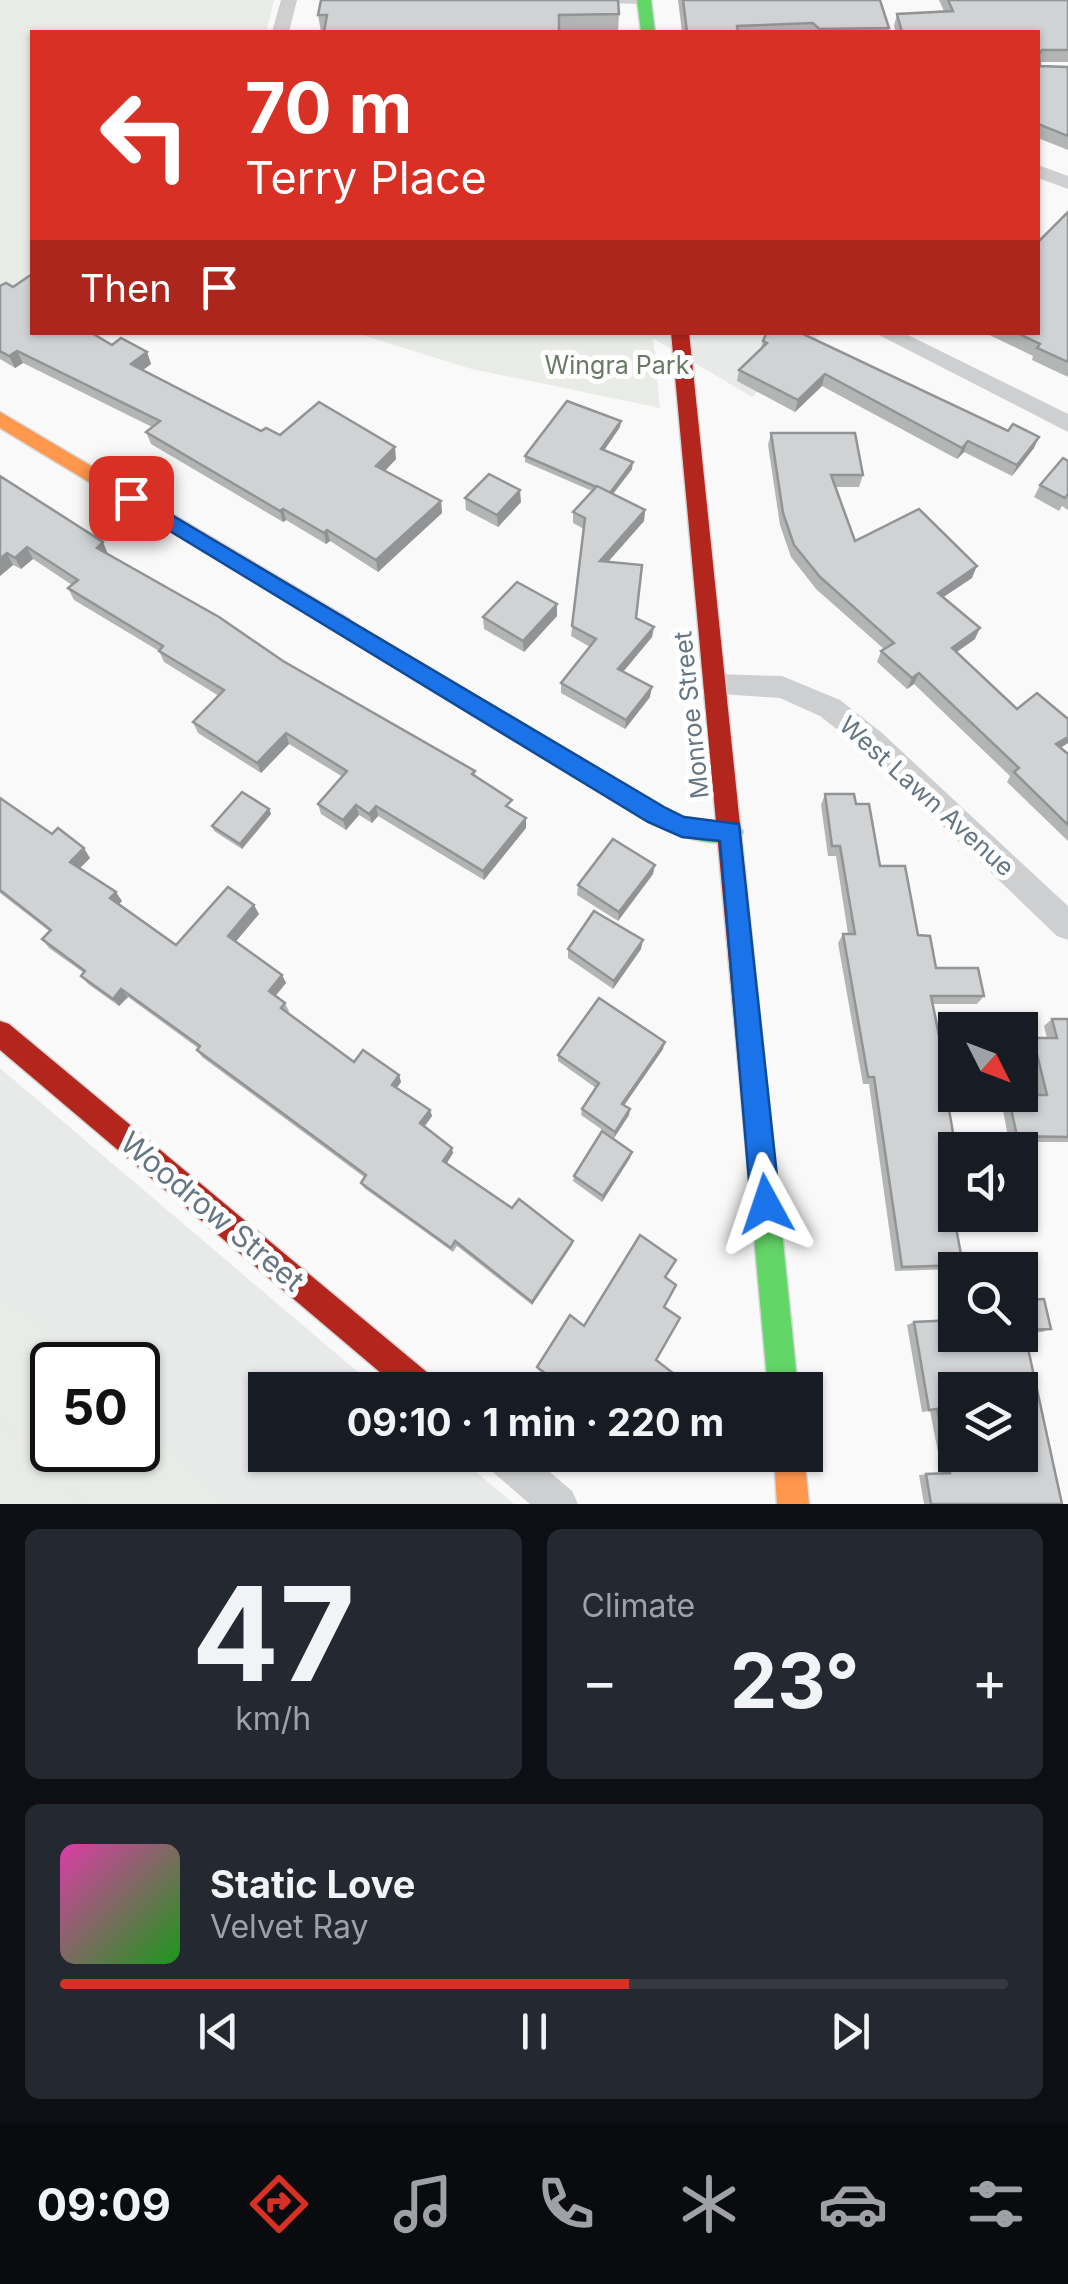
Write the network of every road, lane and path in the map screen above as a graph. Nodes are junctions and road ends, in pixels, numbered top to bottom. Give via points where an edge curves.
1 (289, 0) edge
2 (579, 0) edge
3 (644, 0) edge
4 (282, 30) edge
5 (648, 30) edge
6 (1040, 172) edge
7 (1068, 184) edge
8 (680, 335) edge
9 (889, 335) edge
10 (0, 419) edge
11 (1068, 424) edge
12 (715, 685) junction
13 (731, 832) junction
14 (1068, 926) edge
15 (0, 1033) edge
16 (403, 1372) edge
17 (781, 1372) edge
18 (521, 1472) edge
19 (790, 1472) edge
20 (559, 1504) edge
21 (793, 1504) edge

1 - 4 street
2 - 3 lane
3 - 5 street
6 - 7 street
8 - 12 street, Monroe Street
9 - 11 street
10 - 13 street via 656,815 682,827
12 - 13 street, Monroe Street
12 - 14 street, West Lawn Avenue via 782,686 830,708
13 - 17 street, Monroe Street
15 - 16 street, Woodrow Street
18 - 20 street
19 - 21 street

